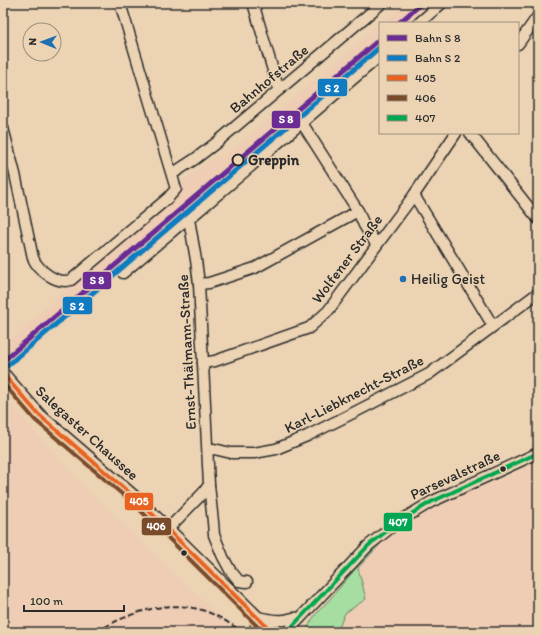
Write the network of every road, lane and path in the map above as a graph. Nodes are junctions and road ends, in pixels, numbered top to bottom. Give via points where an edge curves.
1 (120, 3) edge
2 (253, 3) edge
3 (382, 3) edge
4 (442, 3) edge
5 (538, 16) edge
6 (420, 22) edge
7 (519, 43) edge
8 (379, 57) edge
9 (280, 89) junction
10 (302, 123) junction
11 (3, 128) edge
12 (455, 134) edge
13 (471, 134) edge
14 (172, 174) junction
15 (414, 194) junction
16 (358, 211) junction
17 (189, 219) junction
18 (538, 219) edge
19 (376, 244) junction
20 (123, 273) dead end
21 (199, 284) junction
22 (538, 293) edge
23 (493, 326) junction
24 (203, 363) junction
25 (3, 374) edge
26 (208, 450) junction
27 (538, 453) edge
28 (209, 485) junction
29 (168, 529) junction
30 (247, 582) dead end
31 (257, 617) junction
32 (300, 618) junction
33 (258, 632) edge
34 (272, 632) edge
35 (287, 632) edge
36 (299, 632) edge

1 - 14 street
2 - 9 street
3 - 9 street, Bahnhofstraße
4 - 6 street
5 - 7 street
8 - 10 street
9 - 14 street, Bahnhofstraße via 206,151
10 - 16 street
10 - 17 street
11 - 14 street via 33,258 44,272 60,281 71,280 168,198 176,190
12 - 15 street, Wolfener Straße
13 - 18 street
15 - 19 street, Wolfener Straße
15 - 23 street
16 - 19 street
16 - 21 street via 255,268
17 - 20 street
17 - 21 street, Ernst-Thälmann-Straße
19 - 24 street, Wolfener Straße via 328,312 309,328
21 - 24 street, Ernst-Thälmann-Straße
22 - 23 street, Karl-Liebknecht-Straße
23 - 26 street, Karl-Liebknecht-Straße via 429,374 284,446 254,453
24 - 26 street, Ernst-Thälmann-Straße
25 - 29 main road, Salegaster Chaussee via 39,415
26 - 28 street, Ernst-Thälmann-Straße
27 - 32 street, Parsevalstraße via 431,502 398,522 369,545
28 - 29 street
28 - 30 street, Ernst-Thälmann-Straße via 212,522 218,546 230,570 239,581
29 - 31 main road, Salegaster Chaussee
31 - 32 street via 281,620
31 - 33 street
31 - 34 main road, Salegaster Chaussee
32 - 35 street, Parsevalstraße
32 - 36 street

